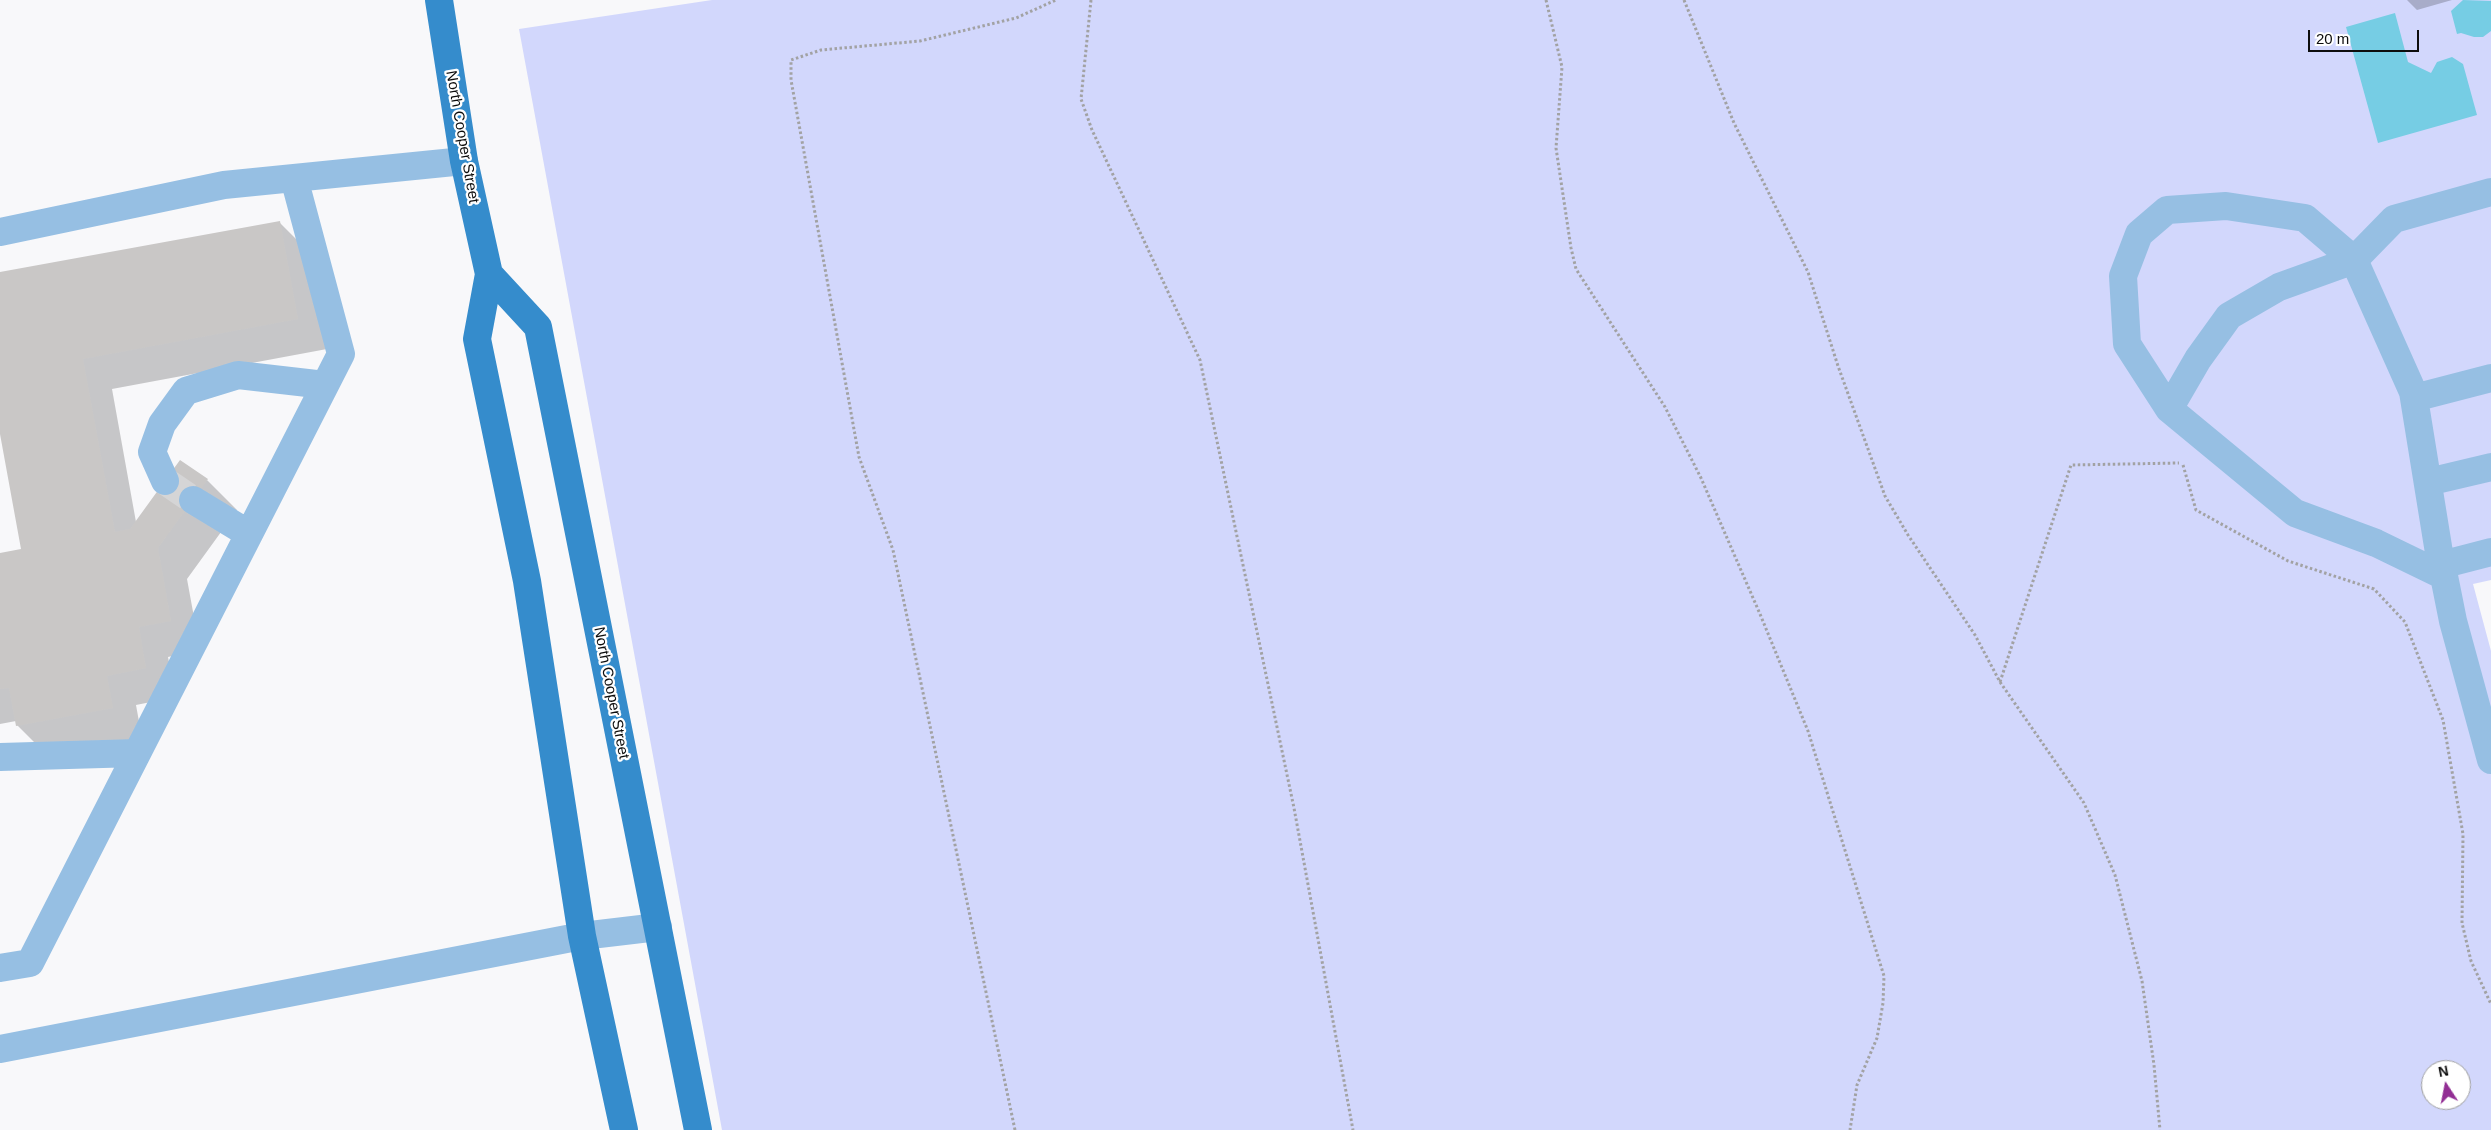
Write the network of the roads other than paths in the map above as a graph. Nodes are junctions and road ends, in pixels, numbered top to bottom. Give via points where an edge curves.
1 (439, 0) edge
2 (464, 162) junction
3 (294, 178) junction
4 (2491, 192) edge
5 (0, 232) edge
6 (2354, 260) junction
7 (489, 274) junction
8 (2491, 378) edge
9 (325, 385) junction
10 (2414, 398) junction
11 (2169, 409) junction
12 (2491, 467) edge
13 (164, 482) tunnel mouth
14 (2428, 482) junction
15 (193, 500) tunnel mouth
16 (249, 534) junction
17 (2491, 552) edge
18 (2442, 570) junction
19 (137, 753) junction
20 (0, 757) edge
21 (2491, 760) edge
22 (658, 927) junction
23 (582, 936) junction
24 (0, 968) edge
25 (0, 1049) edge
26 (624, 1130) edge
27 (698, 1130) edge

1 - 2 main road, North Cooper Street
2 - 3 lane
2 - 7 main road, North Cooper Street
3 - 5 lane via 224,185
3 - 9 lane via 341,354
4 - 6 lane via 2394,219
6 - 10 lane
6 - 11 lane via 2279,287 2229,316 2198,359
6 - 11 lane via 2305,218 2226,206 2167,210 2139,234 2123,276 2127,344
7 - 22 main road, North Cooper Street via 538,328
7 - 23 main road, North Cooper Street via 477,339 528,580
8 - 10 lane
9 - 13 lane via 238,374 186,391 162,424 152,452
9 - 16 lane
10 - 14 lane
11 - 18 lane via 2295,513
12 - 14 lane
14 - 18 lane
15 - 16 lane
16 - 19 lane
17 - 18 lane
18 - 21 lane
19 - 20 lane
19 - 24 lane via 30,963
22 - 23 lane
22 - 27 main road, North Cooper Street
23 - 25 lane
23 - 26 main road, North Cooper Street

